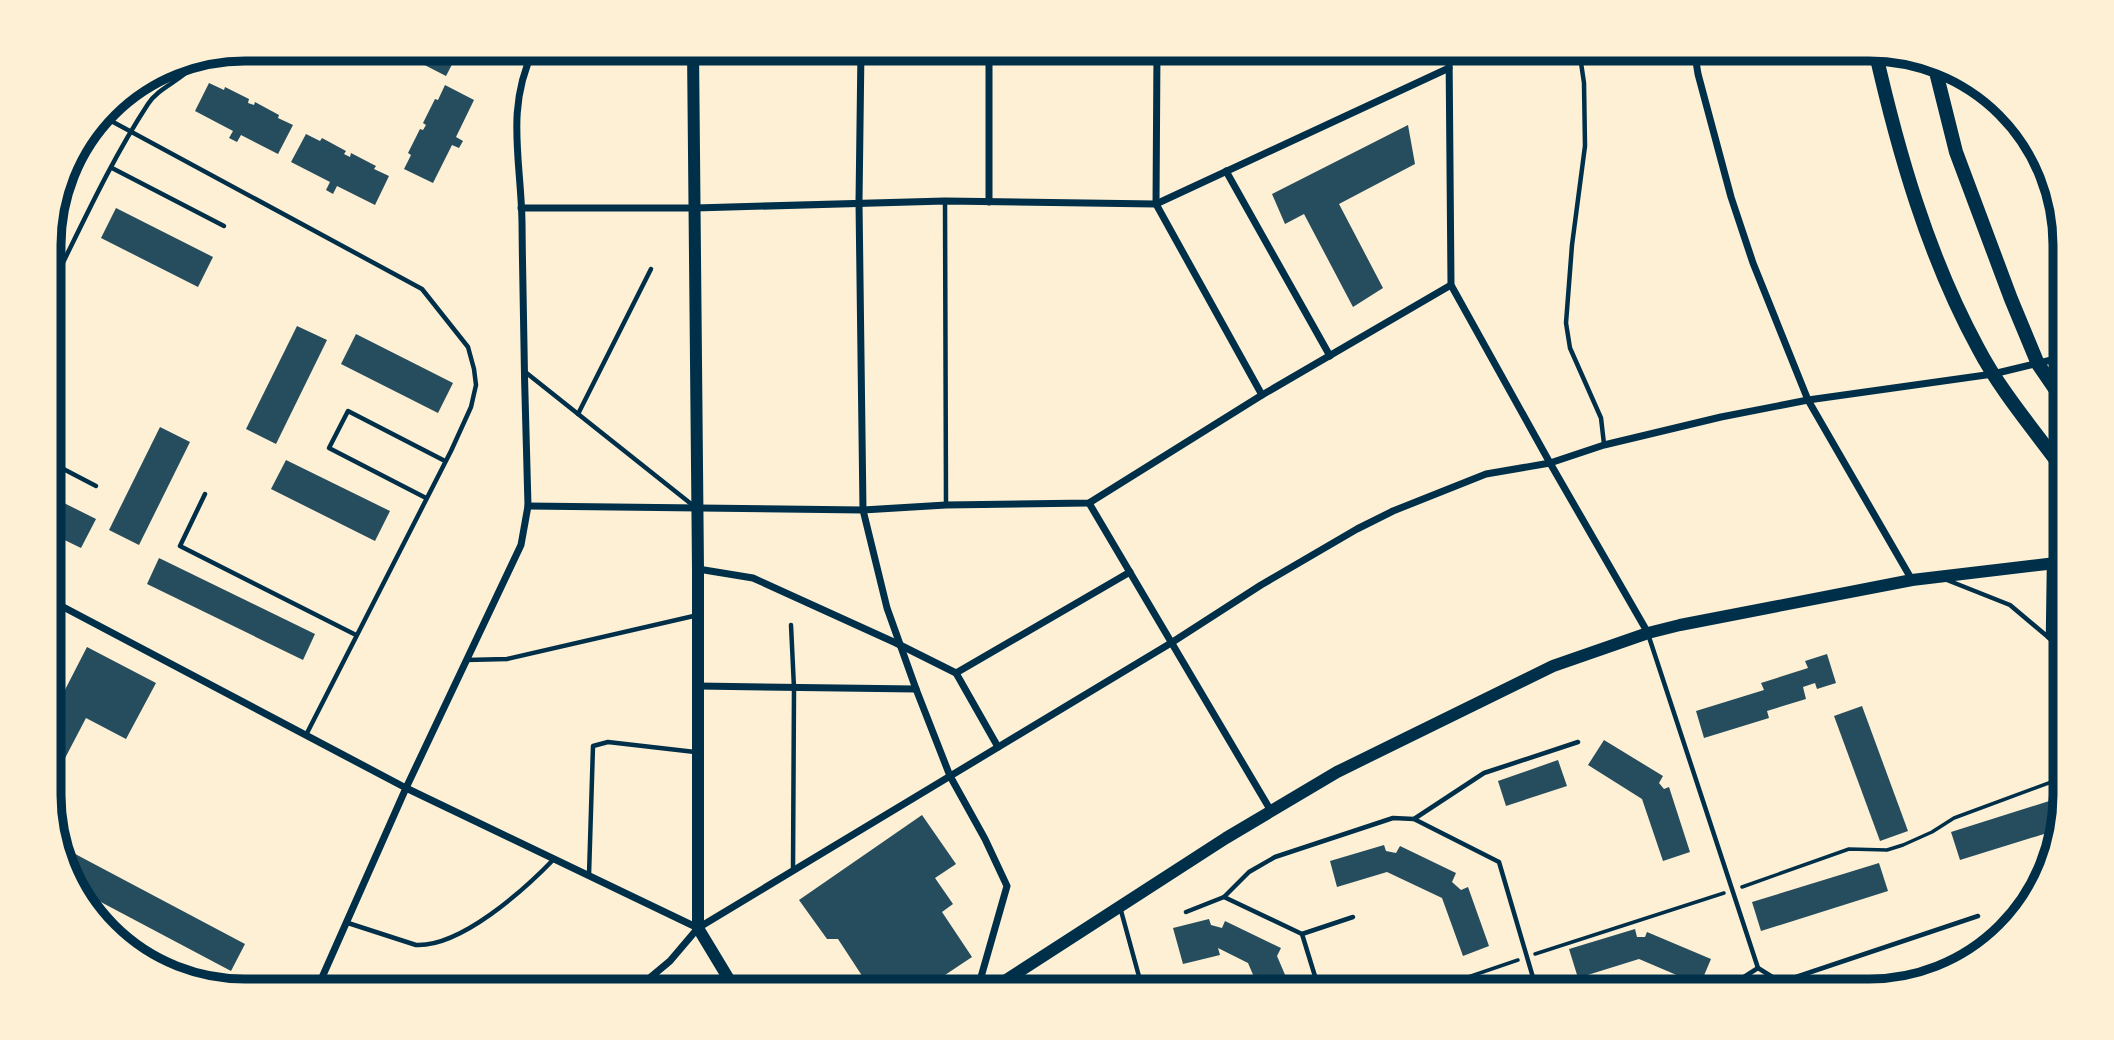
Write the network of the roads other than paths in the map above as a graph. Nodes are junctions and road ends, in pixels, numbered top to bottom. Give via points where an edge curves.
1 (1157, 61) edge
2 (1449, 61) edge
3 (1580, 61) edge
4 (1696, 61) edge
5 (528, 62) edge
6 (693, 62) edge
7 (862, 62) edge
8 (989, 62) edge
9 (1878, 62) edge
10 (1449, 68) junction
11 (190, 70) edge
12 (1937, 74) edge
13 (110, 120) edge
14 (131, 131) junction
15 (112, 168) junction
16 (1226, 171) junction
17 (945, 201) junction
18 (859, 202) junction
19 (989, 202) junction
20 (1156, 204) junction
21 (521, 208) junction
22 (695, 208) junction
23 (224, 226) dead end
24 (62, 266) edge
25 (651, 269) dead end
26 (1451, 285) junction
27 (1330, 356) junction
28 (2053, 360) edge
29 (2038, 364) junction
30 (523, 370) junction
31 (1993, 374) junction
32 (2053, 386) edge
33 (1262, 395) junction
34 (1808, 400) junction
35 (578, 414) junction
36 (1604, 445) junction
37 (2053, 456) edge
38 (445, 461) junction
39 (1549, 463) junction
40 (62, 468) edge
41 (96, 486) dead end
42 (205, 494) dead end
43 (426, 498) junction
44 (1089, 503) junction
45 (946, 505) junction
46 (528, 506) junction
47 (697, 509) junction
48 (863, 510) junction
49 (2053, 564) edge
50 (2049, 565) junction
51 (698, 569) junction
52 (1130, 572) junction
53 (1940, 577) junction
54 (1912, 580) junction
55 (61, 606) edge
56 (698, 615) junction
57 (791, 625) dead end
58 (1648, 633) junction
59 (356, 635) junction
60 (2048, 637) junction
61 (2053, 642) edge
62 (1171, 643) junction
63 (901, 646) junction
64 (465, 660) junction
65 (956, 673) junction
66 (698, 686) junction
67 (794, 688) junction
68 (916, 690) junction
69 (306, 735) junction
70 (1578, 742) dead end
71 (998, 747) junction
72 (697, 752) junction
73 (950, 776) junction
74 (406, 788) junction
75 (1271, 811) junction
76 (1414, 819) junction
77 (554, 859) junction
78 (793, 870) junction
79 (589, 876) junction
80 (1224, 897) junction
81 (1120, 907) junction
82 (1186, 912) dead end
83 (1978, 916) dead end
84 (1353, 917) dead end
85 (348, 923) junction
86 (698, 928) junction
87 (1302, 934) junction
88 (1758, 968) junction
89 (1140, 978) edge
90 (1316, 978) edge
91 (1533, 978) edge
92 (1742, 978) edge
93 (1774, 978) edge
94 (1793, 978) edge
95 (322, 979) edge
96 (649, 979) edge
97 (729, 979) edge
98 (981, 979) edge
99 (1011, 979) edge

1 - 20 street
2 - 10 street
3 - 36 lane via 1585,146 1566,323 1570,348 1601,418
4 - 34 street via 1731,197
5 - 21 street via 516,109
6 - 22 main road
7 - 18 street
8 - 19 street
9 - 31 main road via 1893,131 1919,209 1948,286
10 - 16 street
10 - 26 street
11 - 14 lane via 150,100
12 - 29 main road via 1956,152
13 - 14 lane
14 - 15 lane
14 - 38 lane via 422,289 468,347 474,369 471,407
15 - 23 lane
15 - 24 lane
16 - 20 street
16 - 27 street
17 - 18 street
17 - 19 street
17 - 45 lane
18 - 22 street
18 - 48 street
19 - 20 street
20 - 33 street
21 - 22 street
21 - 30 street
22 - 47 main road
25 - 35 lane
26 - 27 street
26 - 39 street
27 - 33 street
28 - 29 street
29 - 31 street
29 - 32 main road
30 - 35 lane
30 - 46 street
31 - 34 street
31 - 37 main road
33 - 44 street
34 - 36 street
34 - 54 street
35 - 47 lane
36 - 39 street
38 - 43 lane
38 - 43 lane via 348,411 328,448
39 - 58 street
39 - 62 street via 1486,474 1393,511 1261,585
40 - 41 lane
42 - 59 lane via 180,546
43 - 59 lane
44 - 45 street
44 - 52 street
45 - 48 street
46 - 47 street
46 - 64 street via 520,545
47 - 48 street
47 - 51 main road
48 - 63 street
49 - 50 main road
50 - 53 main road
50 - 60 lane
51 - 56 main road
51 - 63 street via 753,578
52 - 62 street
52 - 65 street
53 - 54 main road
53 - 60 lane via 2010,605
54 - 58 main road
55 - 69 street
56 - 64 lane via 508,659
56 - 66 main road
57 - 67 lane
58 - 75 main road via 1553,666 1337,772
58 - 88 lane
59 - 69 lane
60 - 61 lane
62 - 71 street
62 - 75 street
63 - 65 street
63 - 68 street
64 - 74 street
65 - 71 street
66 - 67 street
66 - 72 main road
67 - 68 street
67 - 78 lane
68 - 73 street
69 - 74 street
70 - 76 lane via 1484,773
71 - 73 street
72 - 79 lane via 608,742 593,746
72 - 86 main road
73 - 78 street
73 - 98 street via 1007,886
74 - 77 street
74 - 85 street
75 - 81 main road
76 - 80 lane via 1393,818 1275,857 1249,872
76 - 91 lane via 1499,862
77 - 79 street
77 - 85 lane via 513,899 444,940 416,945
78 - 86 street
79 - 86 street
80 - 82 lane
80 - 87 lane
81 - 89 lane
81 - 99 main road
83 - 94 lane
84 - 87 lane
85 - 95 street
86 - 96 street
86 - 97 main road
87 - 90 lane
88 - 92 lane
88 - 93 lane

